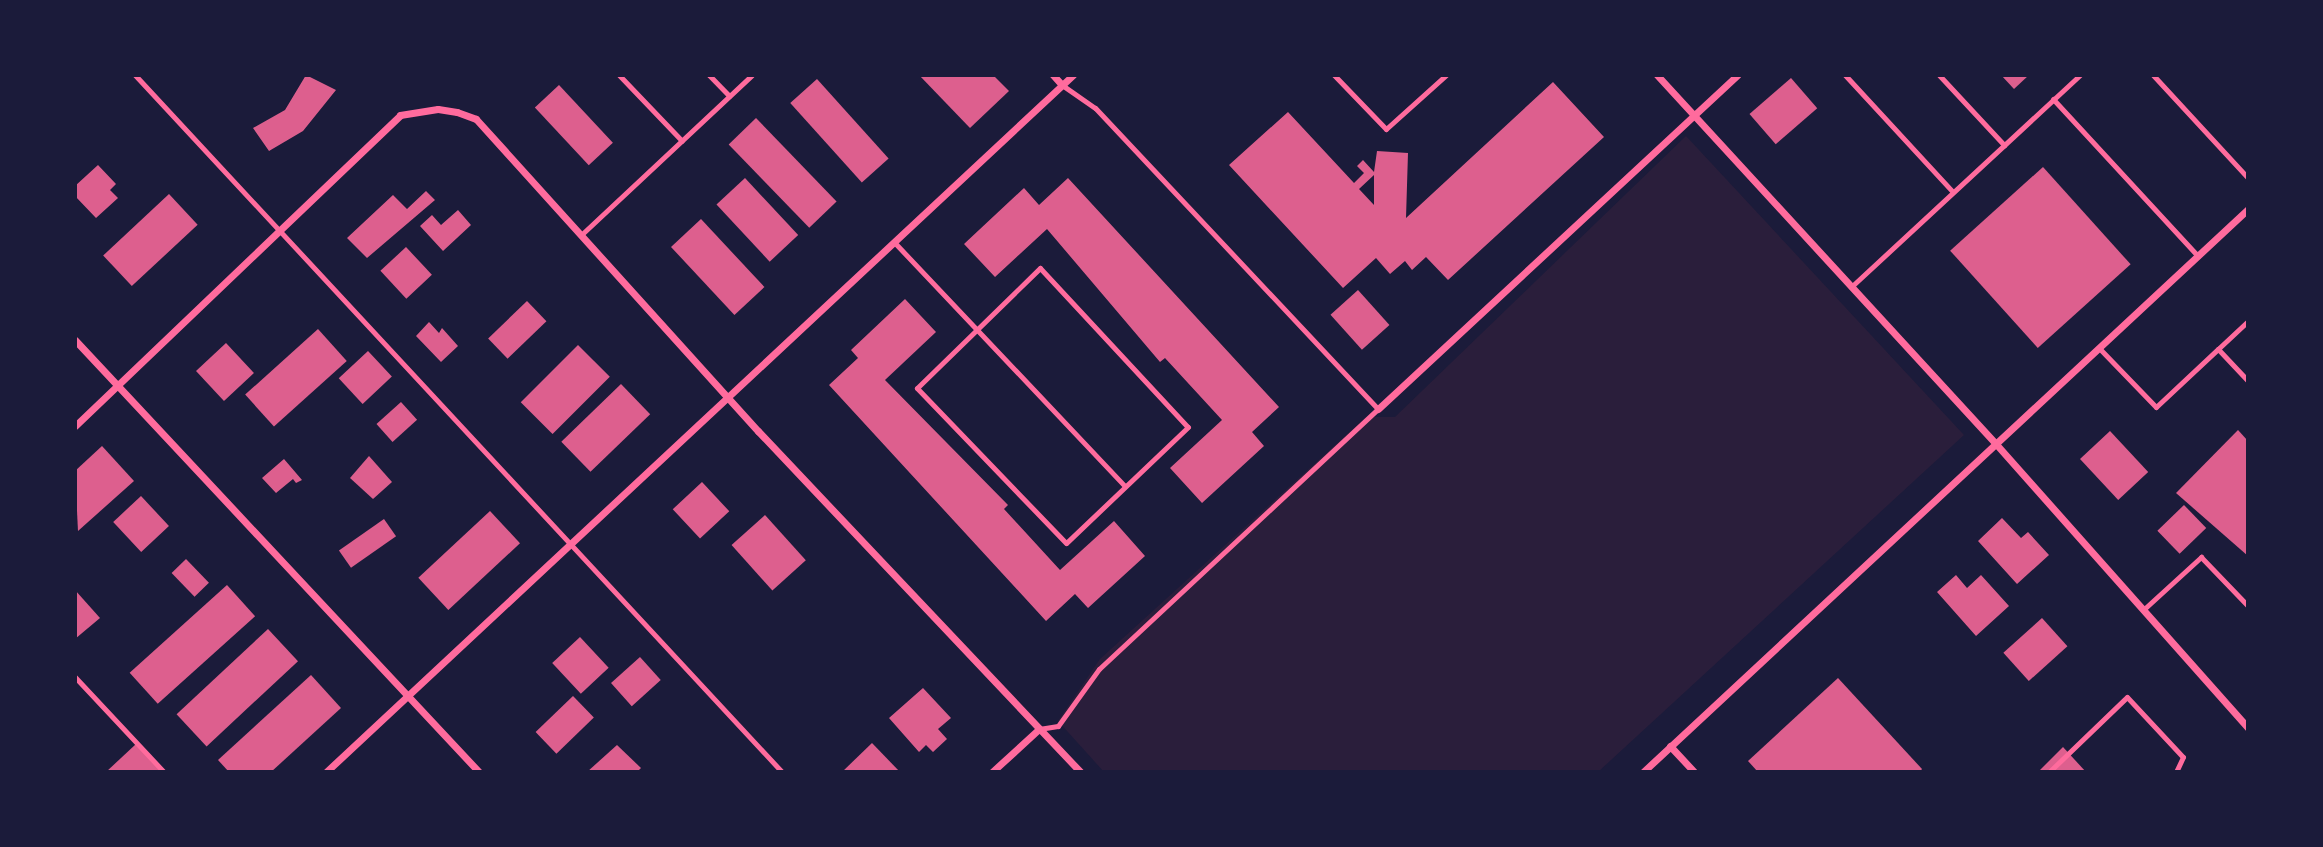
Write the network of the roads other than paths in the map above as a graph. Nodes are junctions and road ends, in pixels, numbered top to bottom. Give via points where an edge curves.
1 (135, 75) edge
2 (620, 75) edge
3 (709, 75) edge
4 (752, 75) edge
5 (1052, 75) edge
6 (1073, 75) edge
7 (1334, 75) edge
8 (1447, 75) edge
9 (1657, 75) edge
10 (1738, 75) edge
11 (1845, 75) edge
12 (1939, 75) edge
13 (2080, 75) edge
14 (2153, 75) edge
15 (1062, 85) junction
16 (729, 96) junction
17 (2053, 99) junction
18 (1695, 116) junction
19 (682, 141) junction
20 (2004, 145) junction
21 (2248, 178) edge
22 (1953, 192) junction
23 (2248, 209) edge
24 (279, 233) junction
25 (581, 235) junction
26 (894, 242) junction
27 (2198, 256) junction
28 (1851, 287) junction
29 (2248, 321) edge
30 (976, 328) junction
31 (75, 340) edge
32 (2099, 348) junction
33 (2218, 349) junction
34 (2248, 381) edge
35 (118, 386) junction
36 (728, 397) junction
37 (1378, 409) junction
38 (75, 426) edge
39 (1996, 444) junction
40 (1125, 486) junction
41 (572, 543) junction
42 (2248, 606) edge
43 (2143, 610) junction
44 (75, 677) edge
45 (408, 695) junction
46 (2248, 728) edge
47 (1039, 729) junction
48 (1670, 746) junction
49 (164, 772) edge
50 (326, 772) edge
51 (480, 772) edge
52 (782, 772) edge
53 (992, 772) edge
54 (1080, 772) edge
55 (1643, 772) edge
56 (1694, 772) edge
57 (2049, 772) edge
58 (2176, 772) edge

1 - 24 lane
2 - 19 lane
3 - 16 lane
4 - 16 lane
5 - 15 street
6 - 15 street
7 - 8 lane via 1386,129
9 - 18 street
10 - 18 street
11 - 22 lane
12 - 20 lane
13 - 17 lane
14 - 21 lane
15 - 26 street
15 - 37 lane via 1095,108
16 - 19 lane
17 - 20 lane
17 - 27 lane
18 - 28 street
18 - 37 street
19 - 25 lane
20 - 22 lane
22 - 28 lane
23 - 27 street
24 - 25 street via 400,115 438,108 476,119
24 - 35 street
24 - 41 lane
25 - 36 street
26 - 30 lane
26 - 36 street
27 - 32 street
28 - 39 street
29 - 33 lane
30 - 40 lane
30 - 40 lane via 917,388 1066,543
30 - 40 lane via 1040,268 1188,427
31 - 35 street
32 - 33 lane via 2156,407
32 - 39 street
33 - 34 lane
35 - 38 street
35 - 45 street
36 - 41 street
36 - 47 street
37 - 47 lane via 1099,669 1058,726
39 - 43 street
39 - 48 street
41 - 45 street
41 - 52 lane
42 - 43 lane via 2201,557
43 - 46 street
44 - 49 lane
45 - 50 street
45 - 51 street
47 - 53 street
47 - 54 street
48 - 55 street
48 - 56 street
57 - 58 lane via 2127,697 2183,757

